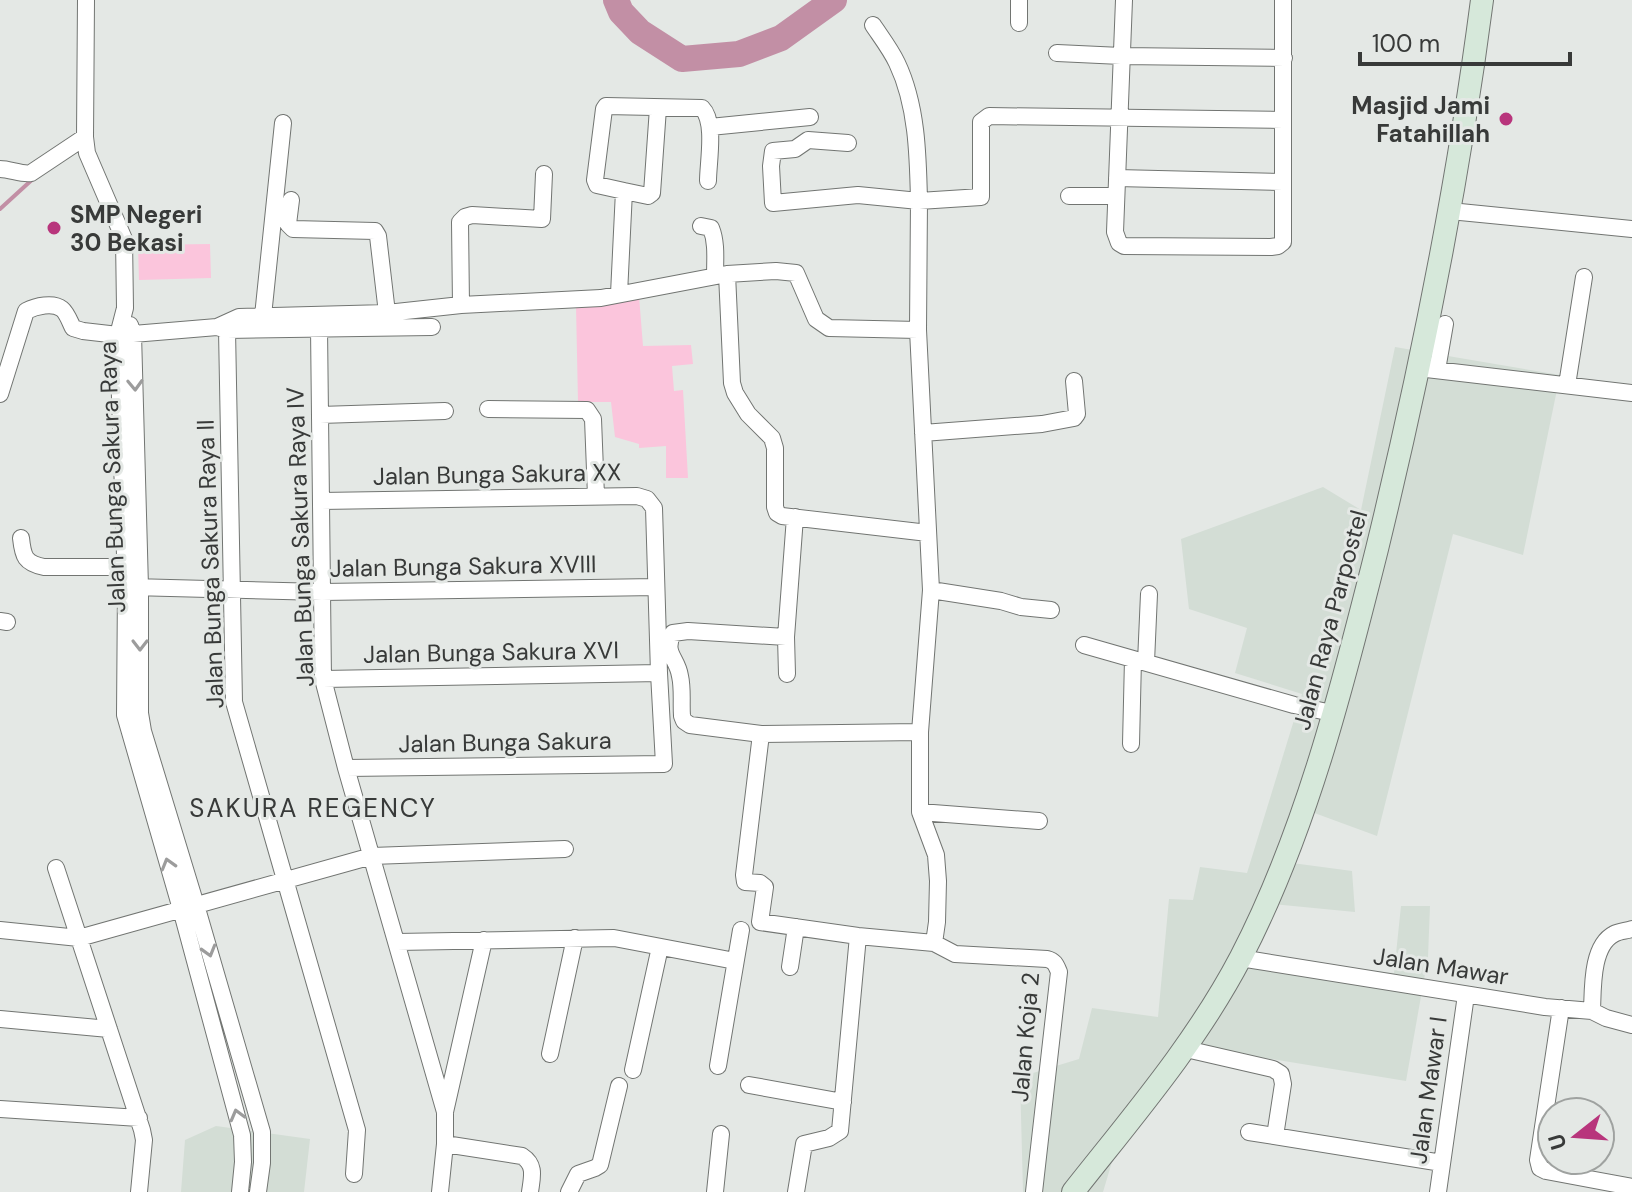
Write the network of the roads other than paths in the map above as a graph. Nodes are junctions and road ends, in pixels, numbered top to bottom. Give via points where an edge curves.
1 (86, 0) edge
2 (1019, 0) edge
3 (1124, 0) edge
4 (1283, 0) edge
5 (1482, 0) edge
6 (1019, 23) dead end
7 (873, 25) dead end
8 (1057, 53) dead end
9 (1121, 56) junction
10 (1284, 58) junction
11 (658, 108) junction
12 (810, 117) dead end
13 (1118, 117) junction
14 (1283, 120) junction
15 (283, 123) dead end
16 (710, 127) junction
17 (85, 137) junction
18 (848, 143) dead end
19 (0, 169) edge
20 (544, 174) dead end
21 (1117, 178) junction
22 (708, 181) dead end
23 (1283, 182) junction
24 (624, 191) junction
25 (1069, 196) dead end
26 (1116, 196) junction
27 (291, 200) dead end
28 (919, 201) junction
29 (1450, 211) junction
30 (701, 226) dead end
31 (1632, 229) edge
32 (721, 275) junction
33 (1584, 277) dead end
34 (619, 294) junction
35 (461, 305) junction
36 (387, 313) junction
37 (263, 316) junction
38 (1445, 324) dead end
39 (432, 327) dead end
40 (222, 328) junction
41 (319, 328) junction
42 (918, 330) junction
43 (125, 334) junction
44 (1427, 369) junction
45 (1074, 381) dead end
46 (1567, 385) junction
47 (1632, 393) edge
48 (0, 394) edge
49 (488, 409) dead end
50 (445, 411) dead end
51 (320, 415) junction
52 (923, 433) junction
53 (596, 496) junction
54 (321, 501) junction
55 (795, 517) junction
56 (928, 533) junction
57 (21, 538) dead end
58 (125, 567) junction
59 (133, 587) junction
60 (656, 587) junction
61 (233, 590) junction
62 (931, 590) junction
63 (322, 592) junction
64 (1149, 594) dead end
65 (1051, 610) dead end
66 (786, 637) junction
67 (1084, 645) dead end
68 (1139, 661) junction
69 (659, 673) junction
70 (787, 674) dead end
71 (323, 679) junction
72 (1332, 713) junction
73 (920, 732) junction
74 (761, 734) junction
75 (1131, 744) dead end
76 (664, 764) joint
77 (346, 768) junction
78 (920, 812) junction
79 (1039, 821) dead end
80 (565, 849) dead end
81 (372, 856) junction
82 (56, 868) dead end
83 (286, 881) junction
84 (188, 907) junction
85 (796, 927) junction
86 (1632, 929) edge
87 (0, 930) edge
88 (741, 930) dead end
89 (858, 936) junction
90 (79, 938) junction
91 (575, 938) junction
92 (484, 940) junction
93 (397, 942) junction
94 (934, 943) junction
95 (660, 947) junction
96 (1240, 958) junction
97 (735, 961) junction
98 (790, 967) dead end
99 (1466, 995) junction
100 (1561, 1008) junction
101 (1592, 1011) junction
102 (0, 1019) edge
103 (1632, 1025) edge
104 (109, 1029) junction
105 (1186, 1049) junction
106 (550, 1054) dead end
107 (718, 1066) dead end
108 (633, 1070) dead end
109 (749, 1085) dead end
110 (619, 1086) dead end
111 (843, 1102) junction
112 (0, 1109) edge
113 (445, 1112) junction
114 (139, 1118) junction
115 (1249, 1132) dead end
116 (721, 1134) dead end
117 (1275, 1136) junction
118 (445, 1144) junction
119 (243, 1162) junction
120 (262, 1163) junction
121 (1442, 1163) junction
122 (354, 1174) dead end
123 (1632, 1187) edge
124 (139, 1192) edge
125 (240, 1192) edge
126 (258, 1192) edge
127 (440, 1192) edge
128 (530, 1192) edge
129 (569, 1192) edge
130 (715, 1192) edge
131 (796, 1192) edge
132 (1034, 1192) edge
133 (1073, 1192) edge
134 (1438, 1192) edge

1 - 17 street, Jalan Bunga Sakura Raya
2 - 6 street
3 - 9 street
4 - 10 street
5 - 29 main road, Jalan Raya Parpostel
7 - 28 street via 897,63 912,106
8 - 9 street
9 - 10 street
9 - 13 street
10 - 14 street
11 - 16 street via 702,108
11 - 24 street via 652,193
11 - 24 street via 604,109 595,180
12 - 16 street
13 - 14 street
13 - 21 street
13 - 28 street via 989,116 981,122 981,197
14 - 23 street
15 - 37 street
16 - 22 street
17 - 19 street via 28,174
17 - 43 street, Jalan Bunga Sakura Raya via 124,239
18 - 28 street via 808,140 795,149 773,151 773,203 858,195
20 - 35 street via 542,219 472,215 460,222
21 - 23 street
21 - 26 street
23 - 26 street via 1283,242 1271,247 1124,246 1115,232
24 - 34 street
25 - 26 street
27 - 36 street via 288,224 293,229 375,231
28 - 42 street
29 - 31 street
29 - 44 main road, Jalan Raya Parpostel
30 - 32 street via 711,228
32 - 34 street
32 - 42 street via 796,273 816,319 829,328
32 - 55 street via 735,393 772,438 777,513
33 - 46 street
34 - 35 street
35 - 36 street
36 - 37 street
37 - 40 street via 239,317
38 - 44 street
39 - 41 street
40 - 41 street
40 - 43 street
40 - 61 street, Jalan Bunga Sakura Raya II
41 - 51 street, Jalan Bunga Sakura Raya IV
42 - 52 street
43 - 48 street via 73,328 59,307 31,308
43 - 58 street, Jalan Bunga Sakura Raya
43 -> 59 street, Jalan Bunga Sakura Raya
44 - 46 street
44 - 72 main road, Jalan Raya Parpostel
45 - 52 street via 1074,418
46 - 47 street
49 - 53 street via 587,410 593,419
50 - 51 street
51 - 54 street, Jalan Bunga Sakura Raya IV
52 - 56 street
53 - 54 street, Jalan Bunga Sakura XX
53 - 60 street, Jalan Bunga Sakura XX via 637,496 654,508
54 - 63 street, Jalan Bunga Sakura Raya IV
55 - 56 street
55 - 66 street
56 - 62 street
57 - 58 street via 23,555 32,564
58 - 59 street, Jalan Bunga Sakura Raya
59 - 61 street, Jalan Bunga Sakura XVIII
59 - 84 street, Jalan Bunga Sakura Raya via 125,715
60 - 63 street, Jalan Bunga Sakura XVIII
60 - 69 street, Jalan Bunga Sakura XX
61 - 63 street, Jalan Bunga Sakura XVIII
61 - 83 street, Jalan Bunga Sakura Raya II via 234,702
62 - 65 street
62 - 73 street
63 - 71 street, Jalan Bunga Sakura Raya IV
64 - 68 street
66 - 70 street
66 - 74 street via 688,631 673,633 668,643 680,674 684,721
67 - 68 street
68 - 72 street
68 - 75 street
69 - 71 street, Jalan Bunga Sakura XVI
69 - 76 street, Jalan Bunga Sakura XX
71 - 77 street, Jalan Bunga Sakura Raya IV
72 - 96 main road, Jalan Raya Parpostel via 1280,874
73 - 74 street
73 - 78 street
74 - 85 street via 745,882 765,887 760,922
76 - 77 street, Jalan Bunga Sakura
77 - 81 street, Jalan Bunga Sakura Raya IV
78 - 79 street
78 - 94 street via 936,855
80 - 81 street
81 - 83 street
81 - 93 street, Jalan Bunga Sakura Raya IV
82 - 90 street
83 - 84 street
83 - 122 street, Jalan Bunga Sakura Raya II via 357,1130
84 - 90 street
119 -> 84 street, Jalan Bunga Sakura Raya via 242,1135
84 -> 120 street, Jalan Bunga Sakura Raya via 262,1132
85 - 89 street
85 - 98 street
86 - 101 street via 1615,933 1600,948
87 - 90 street
88 - 97 street
89 - 94 street
89 - 111 street
90 - 104 street
91 - 92 street
91 - 95 street via 614,938
91 - 106 street
92 - 93 street
92 - 113 street
93 - 113 street, Jalan Bunga Sakura Raya IV
94 - 132 street, Jalan Koja 2 via 955,954 1047,959 1057,965
95 - 97 street
95 - 108 street
96 - 99 street, Jalan Mawar
96 - 105 main road, Jalan Raya Parpostel
97 - 107 street
99 - 100 street, Jalan Mawar
99 - 121 street, Jalan Mawar I
100 - 101 street, Jalan Mawar
100 - 123 street via 1540,1168
101 - 103 street, Jalan Mawar
102 - 104 street
104 - 114 street
105 - 117 street via 1278,1070 1283,1084
105 - 133 main road, Jalan Raya Parpostel
109 - 111 street
110 - 129 street via 600,1165 578,1174
111 - 131 street via 840,1131 804,1144
112 - 114 street
113 - 118 street
114 - 124 street via 144,1140
115 - 117 street
116 - 130 street
117 - 121 street
118 - 127 street
118 - 128 street via 522,1156 533,1169
119 - 120 street
119 - 125 street, Jalan Bunga Sakura Raya
120 - 126 street, Jalan Bunga Sakura Raya
121 - 134 street, Jalan Mawar I

